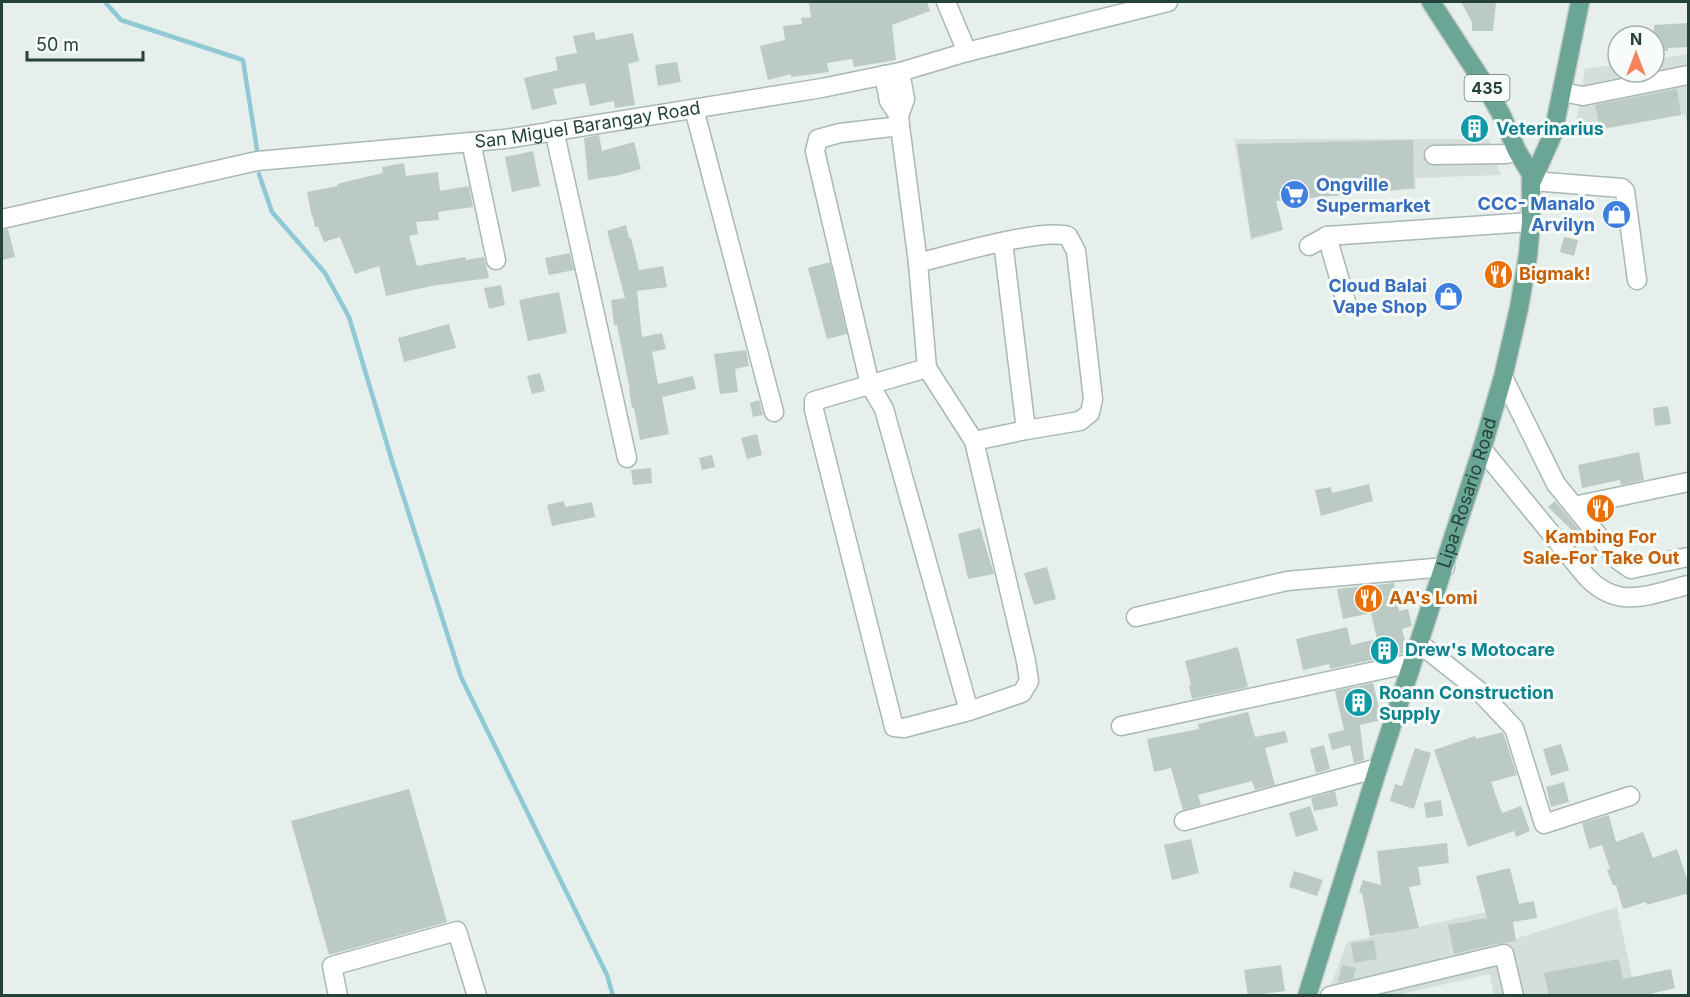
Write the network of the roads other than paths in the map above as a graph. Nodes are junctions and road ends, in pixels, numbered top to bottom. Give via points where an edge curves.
1 (946, 2) edge
2 (1168, 2) edge
3 (1431, 2) edge
4 (1581, 2) edge
5 (967, 52) junction
6 (892, 74) junction
7 (1689, 75) edge
8 (1562, 92) junction
9 (694, 109) junction
10 (900, 121) junction
11 (554, 130) junction
12 (471, 142) junction
13 (1517, 151) junction
14 (1434, 155) dead end
15 (1532, 181) junction
16 (2, 219) edge
17 (1531, 222) junction
18 (1327, 236) junction
19 (1003, 242) junction
20 (1309, 246) dead end
21 (496, 260) dead end
22 (918, 263) junction
23 (1637, 280) dead end
24 (1347, 305) dead end
25 (927, 368) junction
26 (1503, 378) junction
27 (870, 385) junction
28 (774, 412) dead end
29 (1026, 430) junction
30 (974, 441) junction
31 (1482, 449) junction
32 (627, 458) dead end
33 (1689, 482) edge
34 (1574, 506) junction
35 (1689, 557) edge
36 (1445, 567) junction
37 (1689, 585) edge
38 (1136, 617) dead end
39 (1419, 643) junction
40 (1412, 663) junction
41 (969, 711) junction
42 (1121, 726) dead end
43 (1378, 768) junction
44 (1629, 796) dead end
45 (1184, 821) dead end
46 (338, 996) edge
47 (477, 996) edge
48 (1307, 996) edge
49 (1330, 996) edge
50 (1514, 996) edge

1 - 5 street
2 - 5 street, San Miguel Barangay Road
3 - 13 main road, Lipa-Rosario Road / 435 via 1483,82
4 - 8 main road, 435
5 - 6 street, San Miguel Barangay Road
6 - 9 street, San Miguel Barangay Road
6 - 10 street via 889,101
7 - 8 street via 1583,96
8 - 15 main road, 435 via 1552,139
9 - 11 street, San Miguel Barangay Road
9 - 28 street
10 - 22 street
10 - 27 street via 818,139 815,151
11 - 12 street, San Miguel Barangay Road
11 - 32 street
12 - 16 street, San Miguel Barangay Road via 257,161
12 - 21 street
13 - 14 street
13 - 15 main road, Lipa-Rosario Road / 435
15 - 17 main road, Lipa-Rosario Road / 435
15 - 23 street via 1622,188
17 - 18 street
17 - 26 main road, Lipa-Rosario Road / 435 via 1523,288
18 - 20 street
18 - 24 street
19 - 22 street
19 - 29 street
19 - 29 street via 1058,233 1068,236 1076,251 1093,399 1090,413 1080,421
22 - 25 street
25 - 27 street
25 - 30 street
26 - 31 main road, Lipa-Rosario Road / 435
26 - 34 street via 1556,484
27 - 41 street via 884,409
27 - 41 street via 814,401 814,410 894,727 904,728
29 - 30 street
30 - 41 street via 1029,681 1022,693
31 - 36 main road, Lipa-Rosario Road / 435
31 - 37 street via 1593,585 1623,598
33 - 34 street
34 - 35 street via 1618,560 1631,569
36 - 38 street via 1287,581
36 - 39 main road, Lipa-Rosario Road / 435
39 - 40 main road, Lipa-Rosario Road / 435
39 - 44 street via 1478,690 1514,728 1544,824
40 - 42 street
40 - 43 main road, Lipa-Rosario Road / 435
43 - 45 street
43 - 48 main road, Lipa-Rosario Road / 435
46 - 47 street via 332,966 457,931
49 - 50 street via 1504,954

